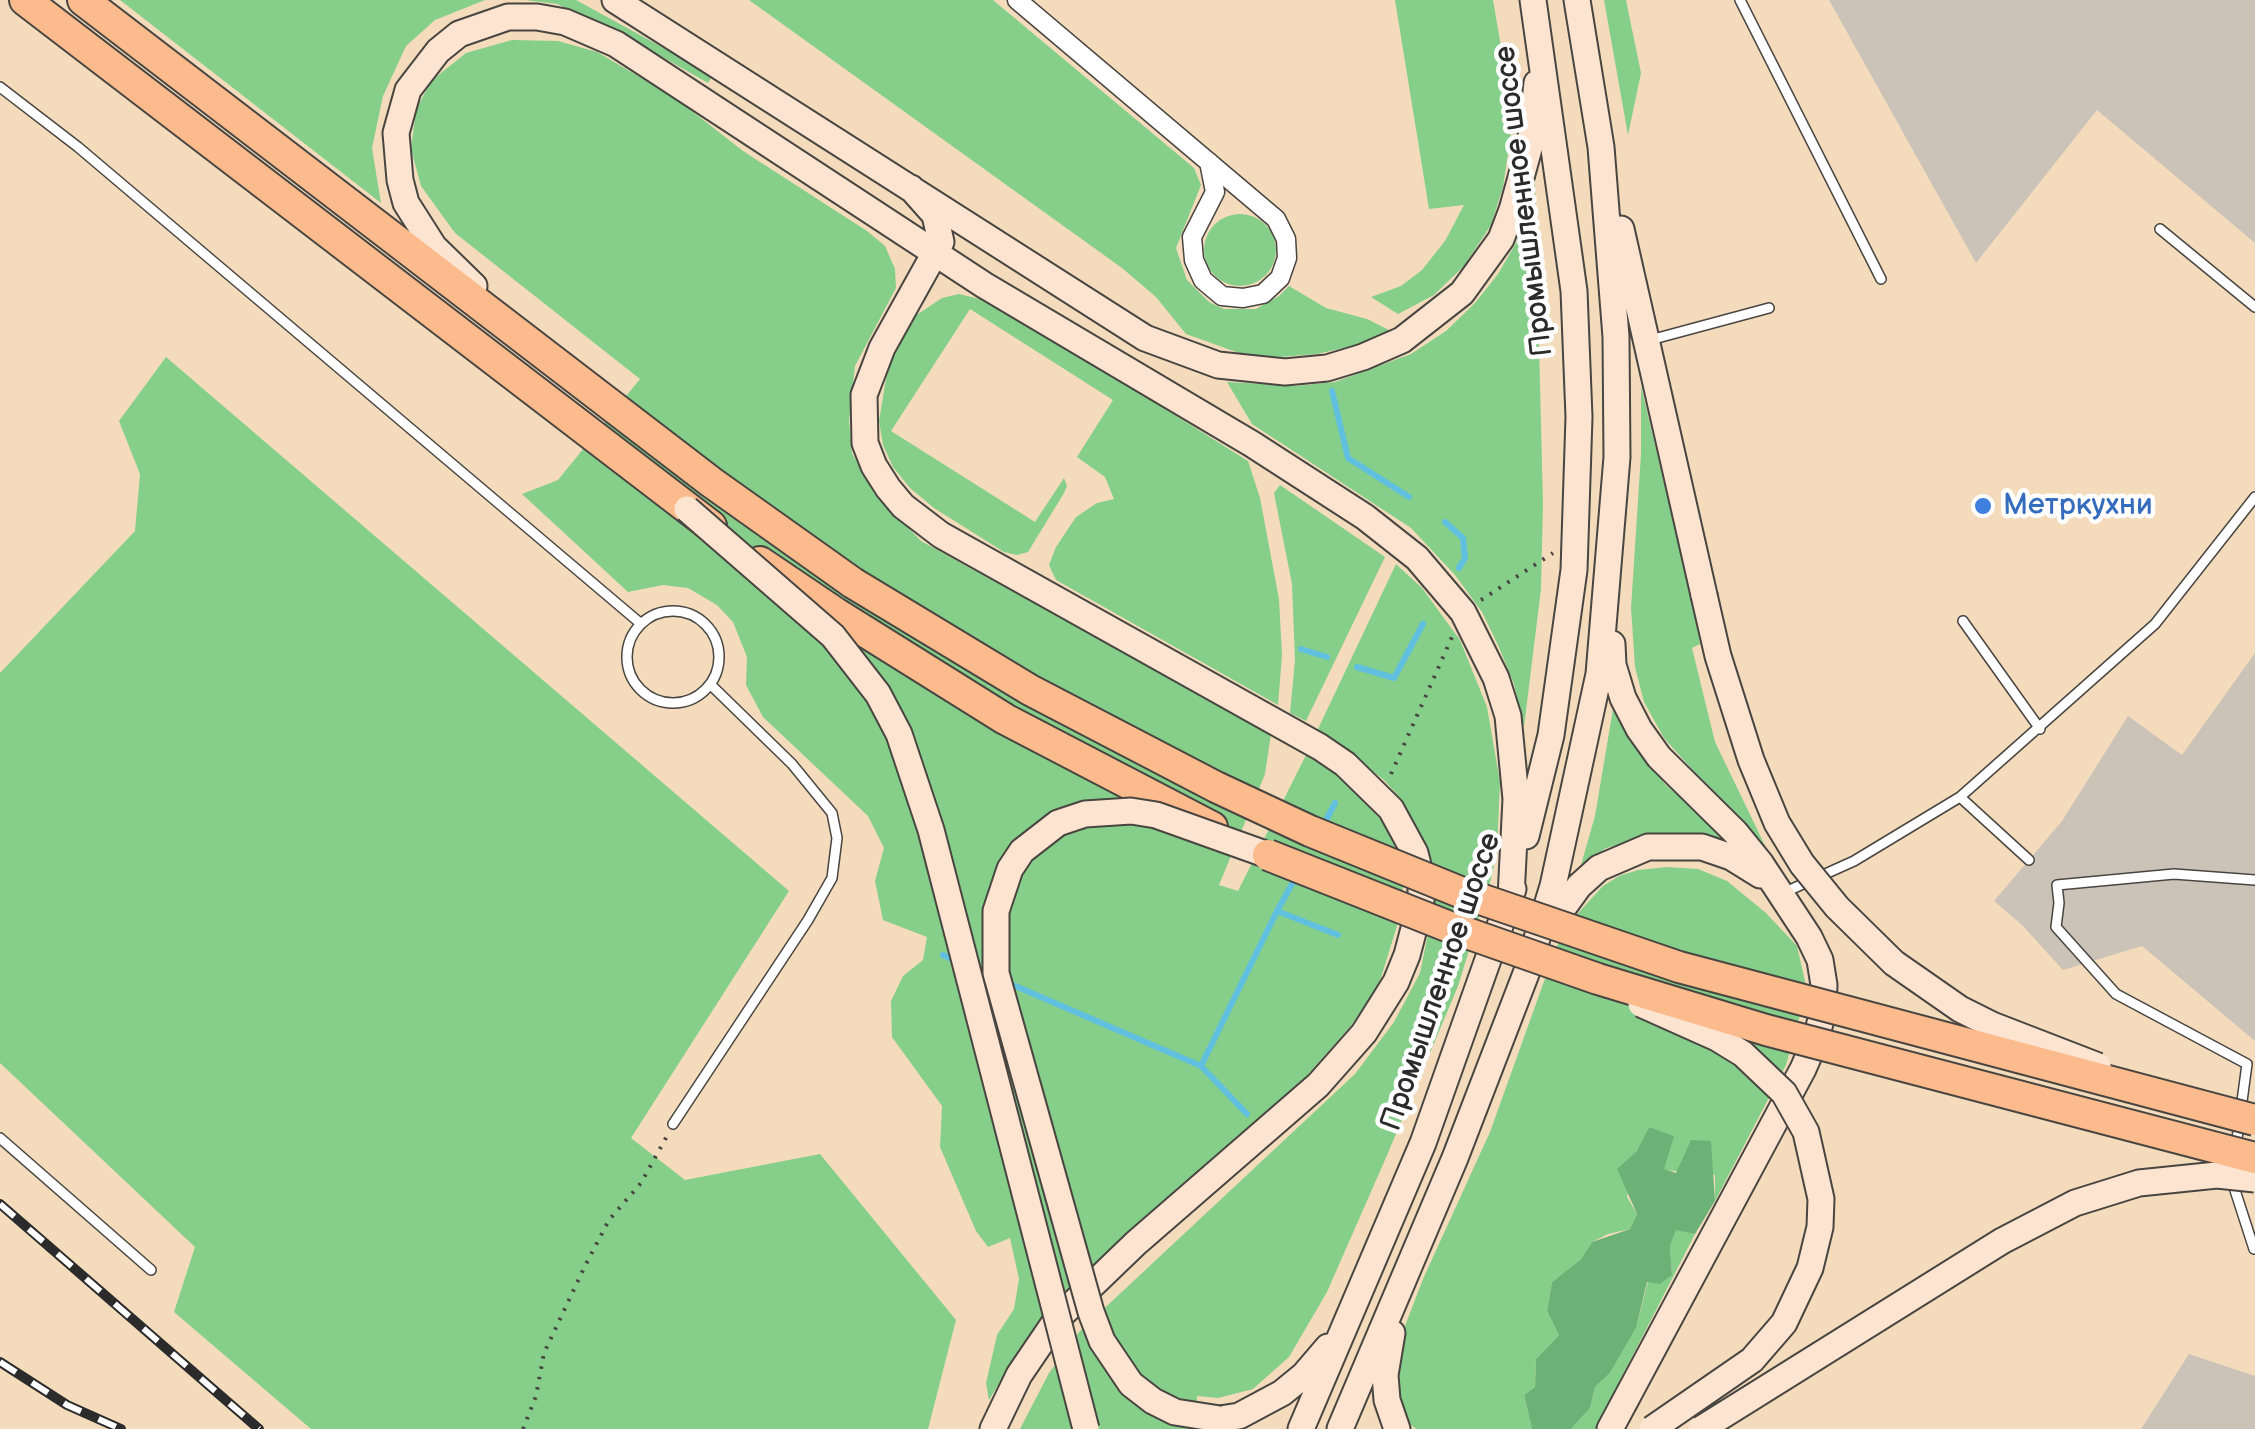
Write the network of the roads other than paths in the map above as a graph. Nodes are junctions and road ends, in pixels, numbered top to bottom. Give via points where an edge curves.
1 (24, 0) edge
2 (82, 0) edge
3 (615, 0) edge
4 (1017, 0) edge
5 (1532, 0) edge
6 (1577, 0) edge
7 (1740, 0) edge
8 (1541, 48) junction
9 (0, 88) edge
10 (1601, 147) junction
11 (1209, 162) junction
12 (911, 188) junction
13 (889, 224) junction
14 (2160, 230) dead end
15 (1003, 248) junction
16 (937, 254) junction
17 (1882, 279) dead end
18 (984, 285) junction
19 (910, 300) junction
20 (2255, 306) edge
21 (1768, 308) dead end
22 (1647, 341) junction
23 (582, 383) junction
24 (2255, 498) edge
25 (687, 509) junction
26 (1609, 574) junction
27 (1963, 621) dead end
28 (640, 623) junction
29 (711, 685) junction
30 (2040, 729) junction
31 (1960, 797) junction
32 (1268, 855) junction
33 (2029, 860) dead end
34 (2255, 880) edge
35 (1781, 894) junction
36 (1511, 897) junction
37 (1524, 962) junction
38 (2196, 1104) junction
39 (2255, 1120) edge
40 (673, 1124) road end
41 (0, 1138) edge
42 (2255, 1158) edge
43 (2255, 1179) edge
44 (2254, 1250) edge
45 (151, 1270) dead end
46 (1409, 1270) junction
47 (1348, 1318) junction
48 (993, 1429) edge
49 (1086, 1429) edge
50 (1301, 1429) edge
51 (1340, 1429) edge
52 (1397, 1429) edge
53 (1610, 1429) edge
54 (1652, 1429) edge
55 (1700, 1429) edge

1 - 25 highway
2 - 23 highway
3 - 12 main road
4 - 11 street
5 - 8 main road, Промышленное шоссе
6 - 10 main road
7 - 17 lane
8 - 15 main road via 1530,145 1500,238 1462,293 1402,340 1364,358 1285,372 1204,362 1146,338
8 - 36 main road, Промышленное шоссе via 1574,292 1574,570 1552,735
9 - 28 lane
10 - 22 main road
10 - 26 main road via 1616,337
11 - 11 street via 1214,192 1192,237 1194,260 1203,280 1222,296 1263,294 1280,278 1286,239 1276,219
12 - 15 main road
12 - 16 main road via 939,224
13 - 16 main road
13 - 19 main road via 909,261
13 - 23 main road via 590,30 537,17 508,18 459,34 422,70 400,111 396,157 406,203 446,259
14 - 20 lane
15 - 16 main road via 962,238
16 - 18 main road
16 - 19 main road
18 - 19 main road via 941,279
18 - 36 main road via 1365,516 1416,558 1463,612 1508,716 1516,799
19 - 48 main road via 872,370 863,420 874,466 903,506 941,535 1344,764 1398,820 1421,877 1422,902 1408,955 1382,1007 1343,1059 1057,1320 1019,1374
21 - 22 lane
22 - 38 main road, bridge via 1739,730 1802,864 1863,935 1926,988 1992,1025
23 - 38 highway, bridge via 777,531 937,636 1310,831 1497,906 1679,967
24 - 30 lane via 2155,624
25 - 32 highway, bridge via 1005,719
25 - 49 main road, bridge via 833,636 900,734 931,830
26 - 35 main road via 1613,665 1639,730 1734,832
26 - 37 main road via 1581,767 1553,886
27 - 30 lane
28 - 29 lane via 676,610 711,628 719,667
28 - 29 lane via 626,658 642,692 678,704
29 - 40 lane via 792,764 832,813 837,838 832,878 808,920
30 - 31 lane
31 - 33 lane
31 - 35 lane
32 - 37 highway, bridge
32 - 47 main road, bridge via 1156,815 1086,814 1058,823 1010,869 996,912 996,972 1091,1312 1131,1384 1175,1412 1240,1416 1282,1393
34 - 44 lane via 2174,874 2056,885 2056,927 2116,994 2247,1064 2231,1177
35 - 37 main road via 1731,856 1702,847 1648,847 1599,868 1579,886
35 - 53 main road via 1820,960 1823,1010 1816,1039
36 - 47 main road, Промышленное шоссе via 1423,1143
37 - 42 highway, bridge
37 - 46 main road
37 - 54 main road, bridge via 1692,1026 1743,1054 1784,1094 1811,1148 1820,1226 1794,1306 1752,1360
38 - 39 highway, bridge
41 - 45 lane
43 - 55 main road, bridge via 2218,1175 2138,1183 2076,1203
46 - 51 main road
46 - 52 main road via 1385,1374
47 - 50 main road, Промышленное шоссе

